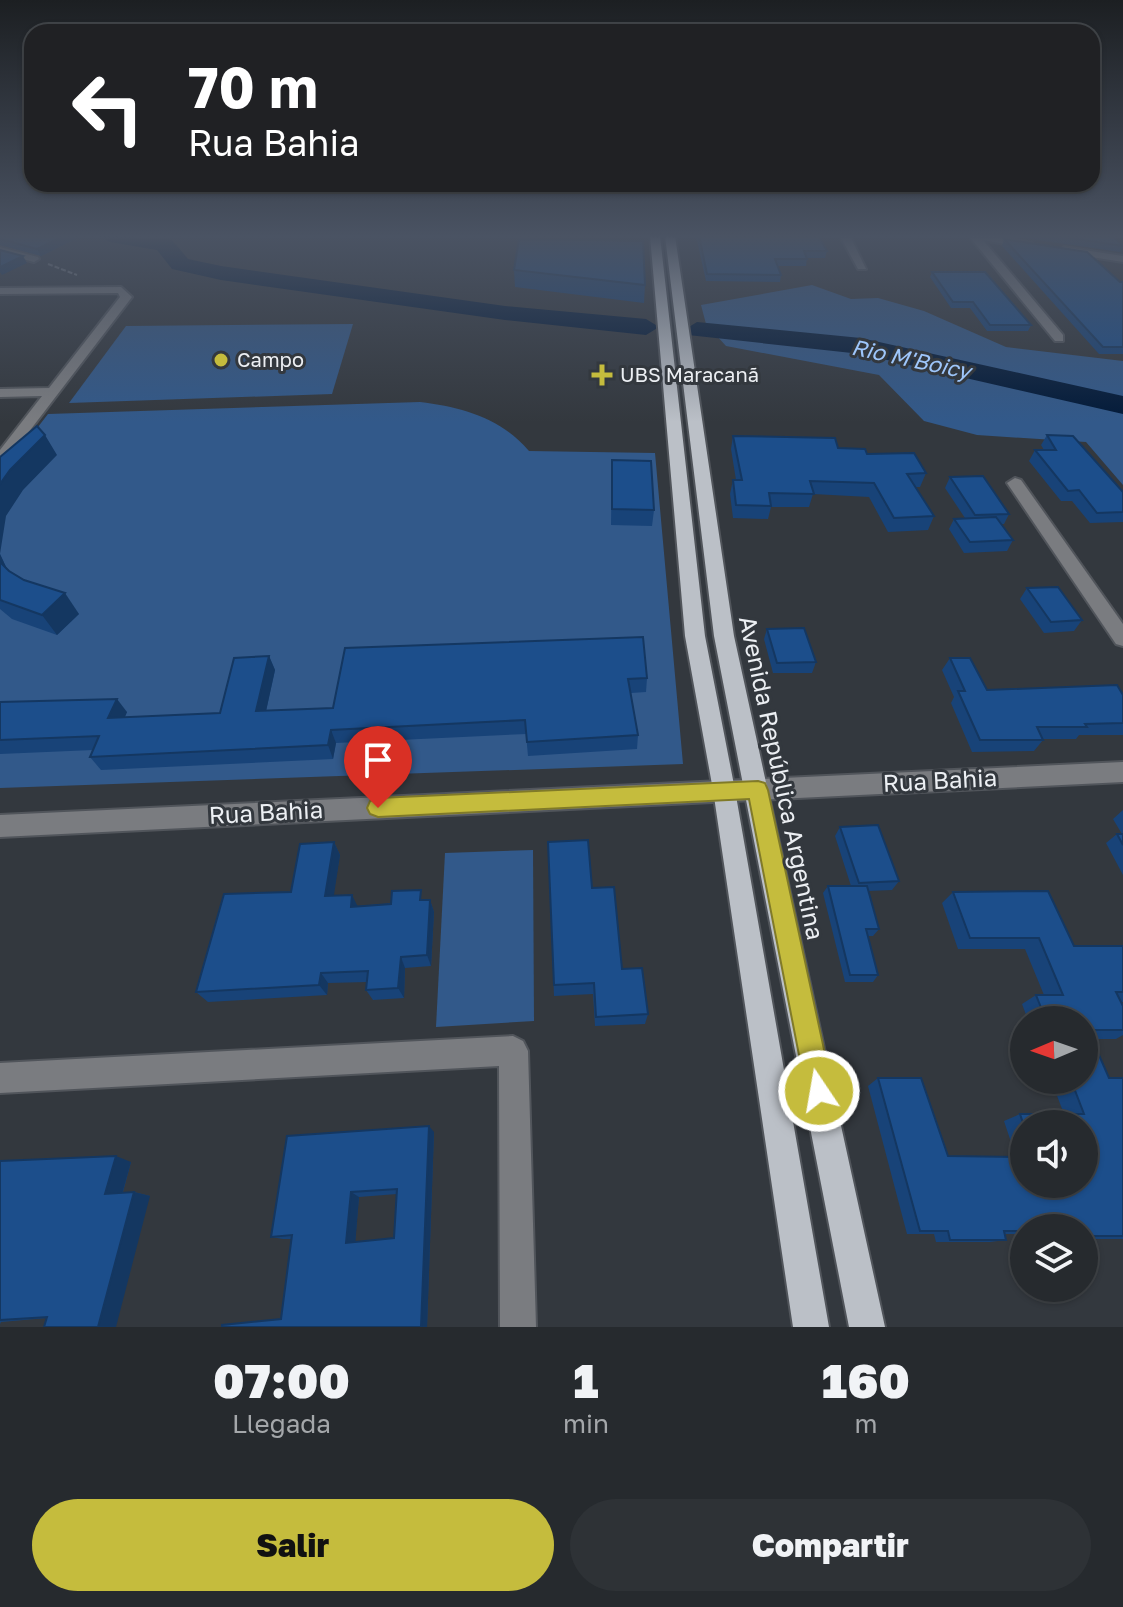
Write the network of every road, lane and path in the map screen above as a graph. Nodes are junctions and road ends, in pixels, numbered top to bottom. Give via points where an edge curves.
1 (121, 298) edge
2 (661, 298) edge
3 (678, 298) edge
4 (1026, 298) edge
5 (1059, 338) dead end
6 (53, 392) junction
7 (0, 393) edge
8 (0, 460) edge
9 (1015, 483) dead end
10 (1123, 639) edge
11 (1123, 772) edge
12 (724, 790) junction
13 (758, 790) junction
14 (0, 826) edge
15 (0, 1078) edge
16 (518, 1327) edge
17 (811, 1327) edge
18 (867, 1327) edge

1 - 6 street
2 - 12 main road via 695,636
3 - 13 main road, Avenida República Argentina via 724,636
4 - 5 street
6 - 7 street
6 - 8 street
9 - 10 street
11 - 13 street, Rua Bahia
12 - 13 street, Rua Bahia
12 - 14 street, Rua Bahia
12 - 17 main road
13 - 18 main road, Avenida República Argentina
15 - 16 street via 513,1051

